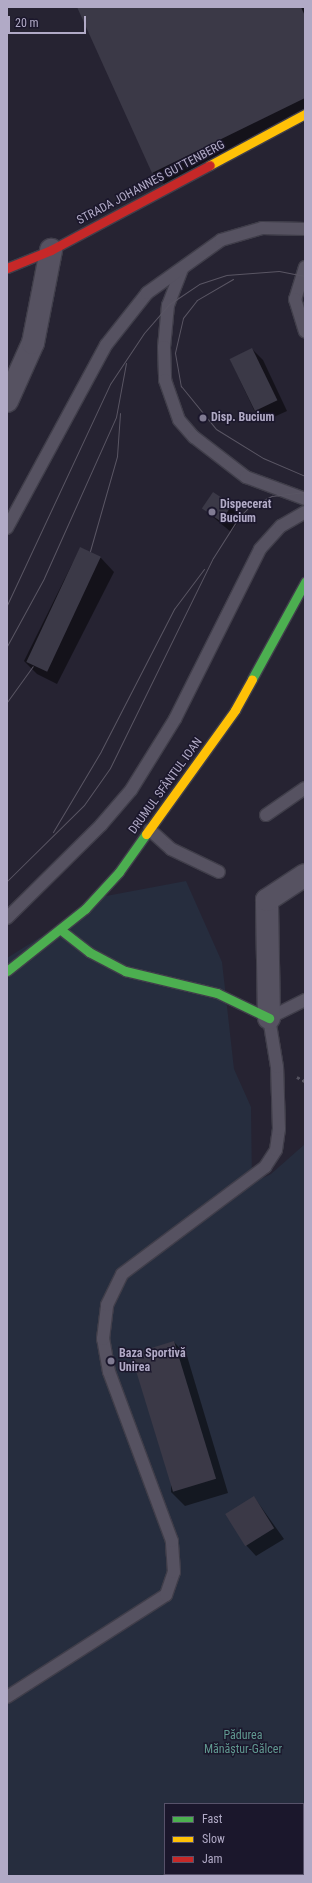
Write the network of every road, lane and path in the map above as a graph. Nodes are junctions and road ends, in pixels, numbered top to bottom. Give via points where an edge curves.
1 (305, 114) edge
2 (305, 230) edge
3 (51, 250) junction
4 (305, 267) edge
5 (7, 268) edge
6 (182, 269) junction
7 (305, 331) edge
8 (7, 401) edge
9 (305, 498) edge
10 (305, 512) edge
11 (7, 528) edge
12 (305, 582) edge
13 (305, 788) edge
14 (266, 815) dead end
15 (150, 830) junction
16 (219, 872) dead end
17 (305, 875) edge
18 (7, 918) edge
19 (61, 930) junction
20 (7, 971) edge
21 (305, 1000) edge
22 (269, 1018) junction
23 (7, 1697) edge

1 - 3 street, STRADA JOHANNES GUTTENBERG
2 - 6 lane via 275,227 235,235 204,250
3 - 5 street, STRADA JOHANNES GUTTENBERG
3 - 8 street via 33,344
4 - 7 lane via 295,299
6 - 9 lane via 168,304 164,347 165,380 179,420 194,437 246,477
6 - 11 lane via 147,293 106,346
10 - 18 lane via 281,526 260,549 175,719 131,790 101,825
12 - 15 street, DRUMUL SFÂNTUL IOAN via 235,710
13 - 14 lane
15 - 16 lane via 171,849
15 - 19 street, DRUMUL SFÂNTUL IOAN via 102,892
17 - 22 street via 267,900
19 - 20 street, DRUMUL SFÂNTUL IOAN
19 - 22 street via 89,952 125,971 217,993
21 - 22 lane
22 - 23 lane via 277,1067 279,1129 276,1150 265,1167 122,1274 107,1305 103,1339 109,1372 172,1541 175,1556 171,1584 166,1595

